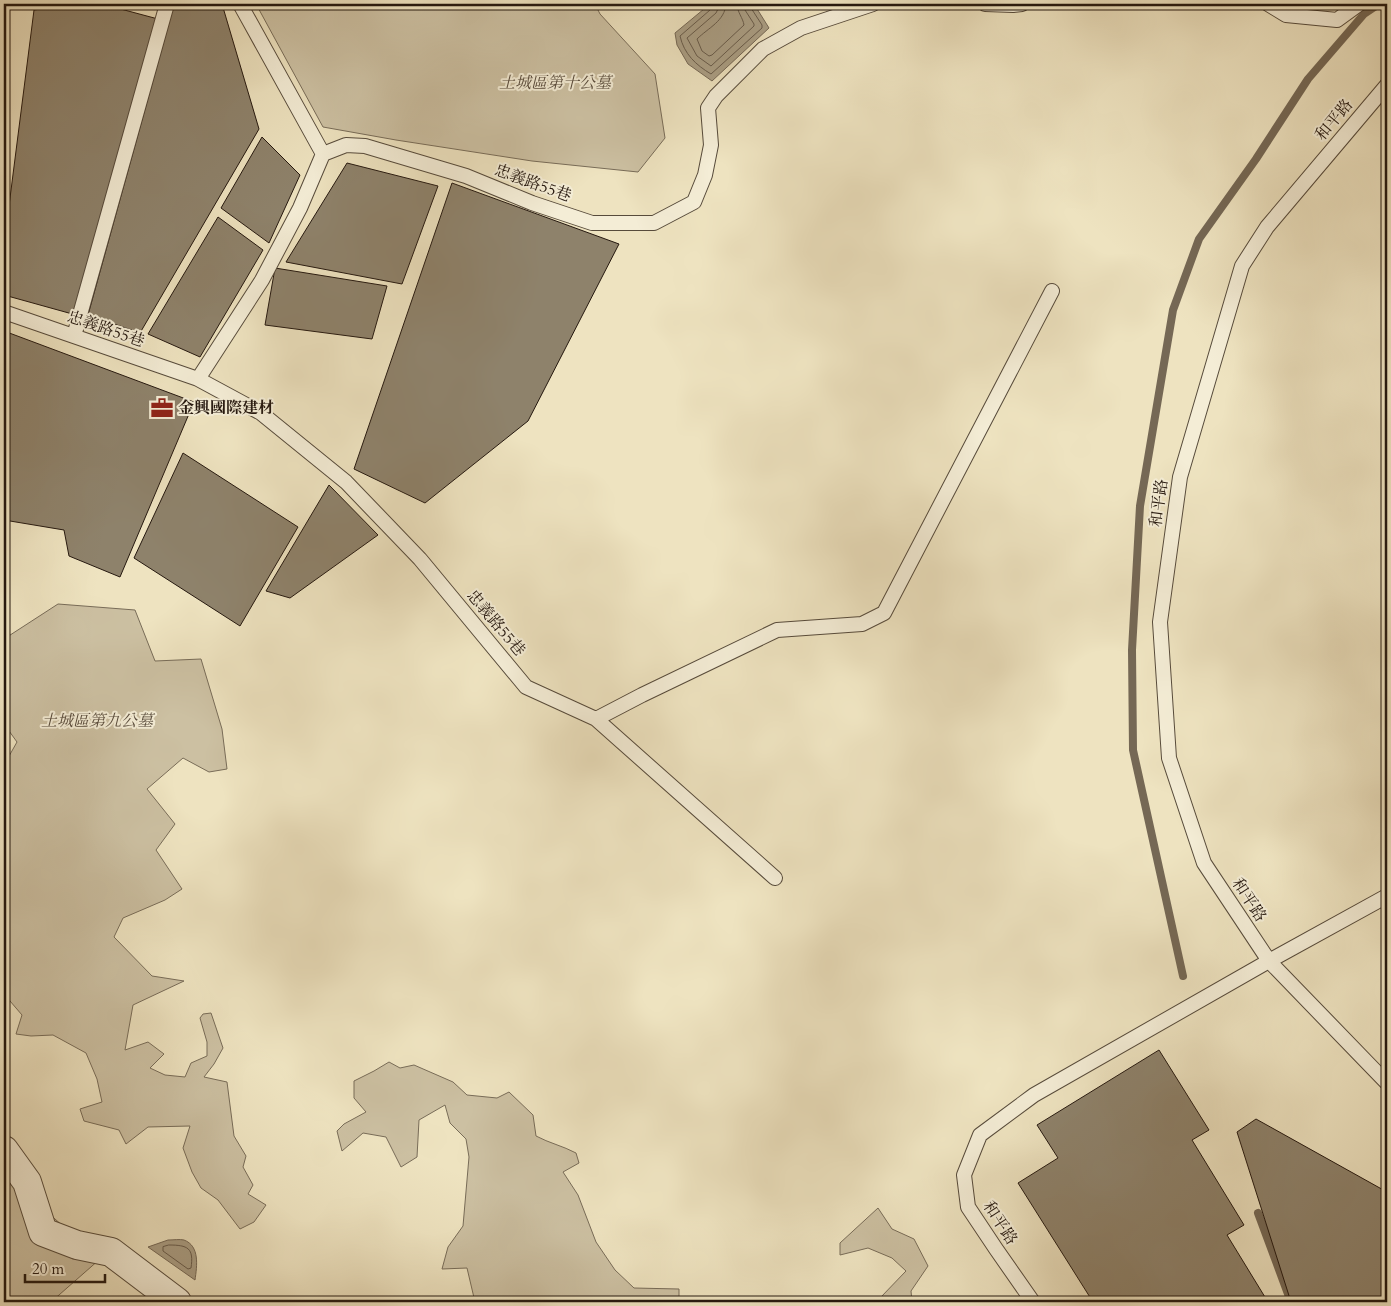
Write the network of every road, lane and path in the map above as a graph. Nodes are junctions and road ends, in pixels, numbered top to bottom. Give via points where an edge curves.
1 (167, 4) edge
2 (240, 4) edge
3 (873, 4) edge
4 (986, 4) edge
5 (1022, 4) edge
6 (1268, 4) edge
7 (1359, 4) edge
8 (1387, 85) edge
9 (323, 154) junction
10 (1052, 291) dead end
11 (4, 312) edge
12 (74, 336) junction
13 (198, 379) junction
14 (596, 719) junction
15 (775, 878) dead end
16 (1387, 896) edge
17 (1269, 961) junction
18 (1387, 1084) edge
19 (4, 1150) edge
20 (177, 1302) edge
21 (1033, 1302) edge

1 - 12 lane
2 - 9 lane
3 - 9 lane, 忠義路55巷 via 801,28 763,49 708,108 711,145 706,175 694,202 654,223 592,223 466,176 365,146 346,145
4 - 5 lane
6 - 7 lane via 1286,15 1337,20
8 - 17 lane, 和平路 via 1267,227 1242,266 1180,478 1160,622 1169,758 1204,864
9 - 13 lane via 300,208 262,280
10 - 14 lane via 884,613 862,624 777,630
11 - 12 lane, 忠義路55巷
12 - 13 lane, 忠義路55巷
13 - 14 lane, 忠義路55巷 via 260,413 346,482 420,559 526,687
14 - 15 lane, 忠義路55巷
16 - 17 lane
17 - 18 lane, 和平路
17 - 21 lane, 和平路 via 1034,1094 980,1135 964,1175 968,1207
19 - 20 street via 27,1182 43,1232 77,1245 111,1252

